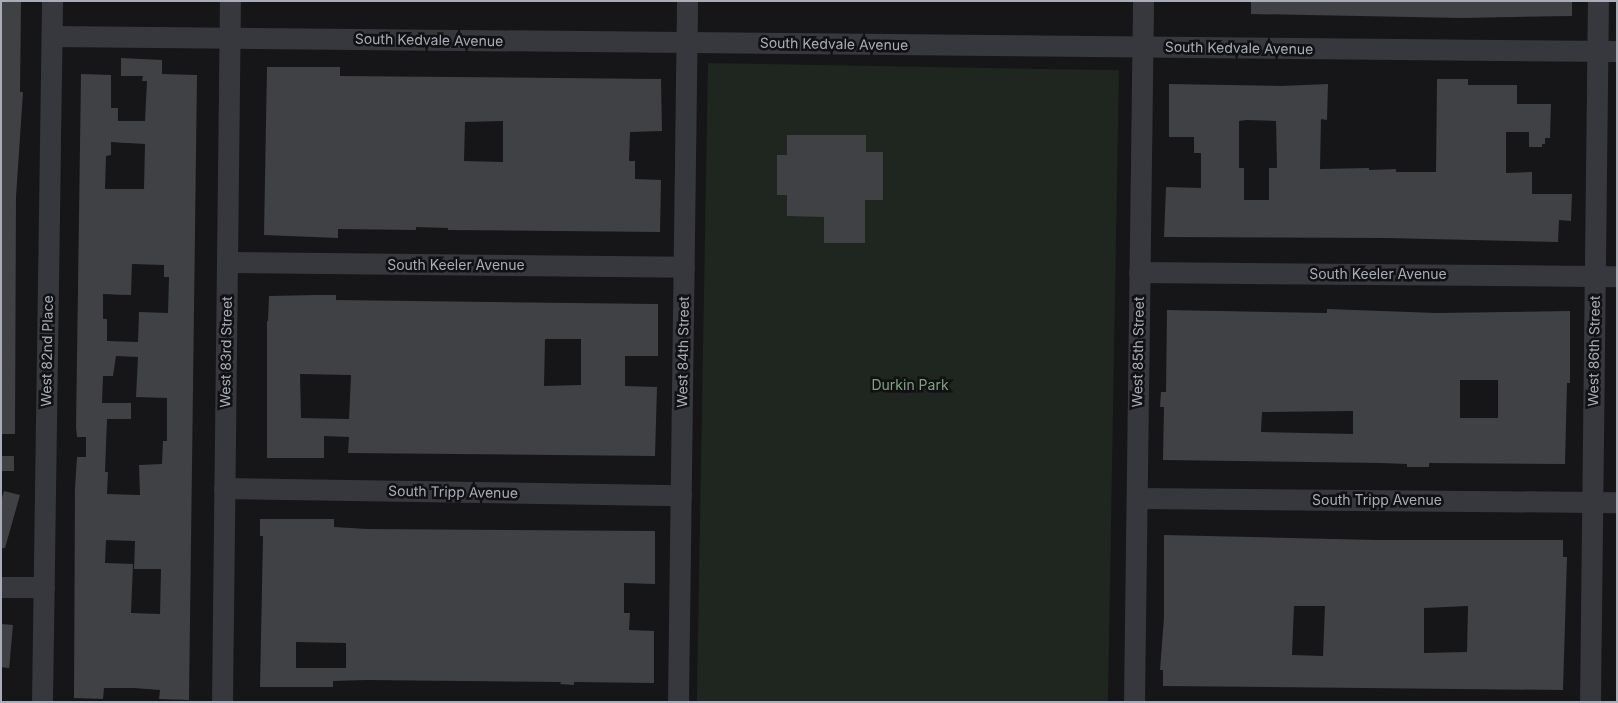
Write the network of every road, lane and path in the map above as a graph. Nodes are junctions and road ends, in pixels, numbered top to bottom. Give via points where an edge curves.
1 (52, 1) edge
2 (230, 1) edge
3 (687, 1) edge
4 (1142, 1) edge
5 (1598, 1) edge
6 (52, 36) junction
7 (230, 38) junction
8 (686, 42) junction
9 (1142, 47) junction
10 (1607, 51) edge
11 (227, 262) junction
12 (684, 267) junction
13 (1139, 272) junction
14 (1595, 276) junction
15 (1617, 276) edge
16 (224, 488) junction
17 (681, 495) junction
18 (1136, 498) junction
19 (1592, 502) junction
20 (1617, 502) edge
21 (1, 587) edge
22 (44, 587) junction
23 (42, 702) edge
24 (222, 702) edge
25 (678, 702) edge
26 (1134, 702) edge
27 (1590, 702) edge

1 - 6 street, West 82nd Place
2 - 7 street, West 83rd Street
3 - 8 street, West 84th Street
4 - 9 street, West 85th Street
5 - 10 street, West 86th Street
6 - 7 street, South Kedvale Avenue
6 - 22 street, West 82nd Place
7 - 8 street, South Kedvale Avenue
7 - 11 street, West 83rd Street
8 - 9 street, South Kedvale Avenue
8 - 12 street, West 84th Street
9 - 10 street, South Kedvale Avenue
9 - 13 street, West 85th Street
10 - 14 street, West 86th Street
11 - 12 street, South Keeler Avenue
11 - 16 street, West 83rd Street
12 - 17 street, West 84th Street
13 - 14 street, South Keeler Avenue
13 - 18 street, West 85th Street
14 - 15 street, South Keeler Avenue
14 - 19 street, West 86th Street
16 - 17 street, South Tripp Avenue
16 - 24 street, West 83rd Street
17 - 25 street, West 84th Street
18 - 19 street, South Tripp Avenue
18 - 26 street, West 85th Street
19 - 20 street, South Tripp Avenue
19 - 27 street, West 86th Street
21 - 22 street
22 - 23 street, West 82nd Place

